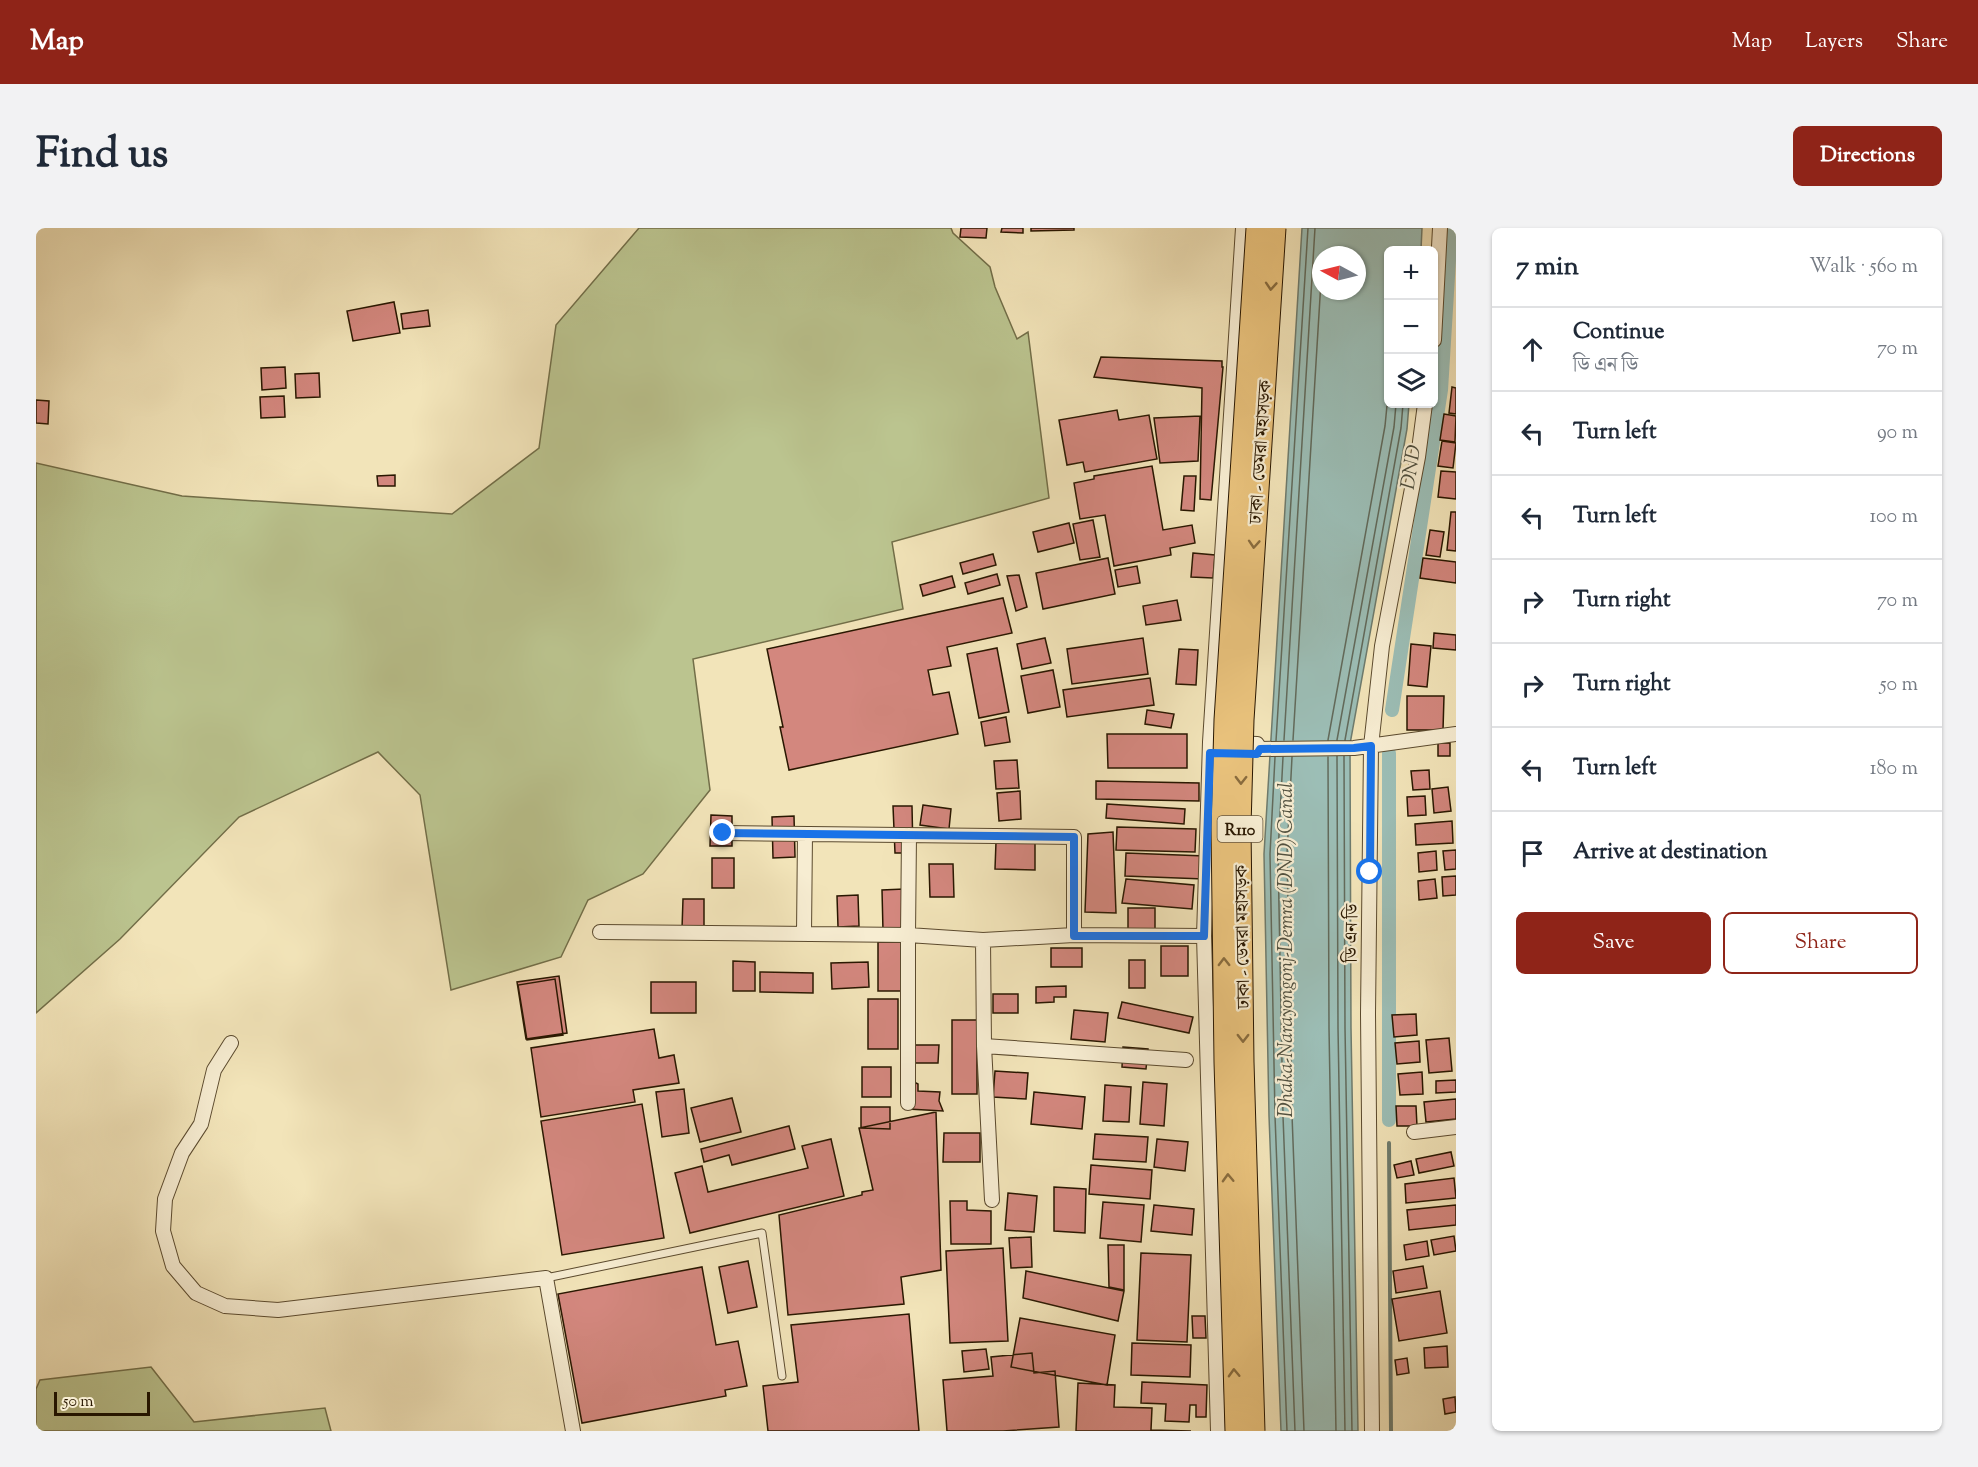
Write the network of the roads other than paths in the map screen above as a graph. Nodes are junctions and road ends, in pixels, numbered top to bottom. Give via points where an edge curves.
1 (1243, 228) edge
2 (1257, 228) edge
3 (1275, 228) edge
4 (1440, 228) edge
5 (1436, 300) edge
6 (1424, 408) edge
7 (1456, 734) edge
8 (1371, 746) junction
9 (1210, 747) junction
10 (723, 833) dead end
11 (805, 834) junction
12 (909, 835) junction
13 (600, 932) dead end
14 (804, 933) junction
15 (908, 935) junction
16 (1074, 936) junction
17 (1204, 936) junction
18 (983, 940) junction
19 (231, 1043) dead end
20 (984, 1046) junction
21 (1186, 1060) dead end
22 (908, 1103) dead end
23 (1456, 1127) edge
24 (1414, 1132) dead end
25 (992, 1200) dead end
26 (546, 1278) junction
27 (782, 1376) dead end
28 (573, 1431) edge
29 (1218, 1431) edge
30 (1236, 1431) edge
31 (1254, 1431) edge
32 (1372, 1431) edge

1 - 9 street
30 -> 2 main road, ঢাকা - ডেমরা মহাসড়ক / R110, bridge via 1222,827 1225,720
3 -> 31 main road, ঢাকা - ডেমরা মহাসড়ক / R110, bridge via 1243,720 1240,827
4 - 5 street
6 - 8 street, ডি এন ডি via 1382,646
7 - 8 street
8 - 9 street
8 - 32 street, ডি এন ডি via 1368,1014
9 - 17 street
10 - 11 street
11 - 12 street
11 - 14 street
12 - 15 street
12 - 16 street via 1074,837
13 - 14 street
14 - 15 street
15 - 18 street
15 - 22 street
16 - 17 street
16 - 18 street
17 - 29 street
18 - 20 street
19 - 26 street via 214,1070 201,1124 182,1153 165,1199 163,1231 173,1266 196,1293 225,1306 278,1310
20 - 21 street
20 - 25 street
23 - 24 street
26 - 27 lane via 762,1233
26 - 28 street

